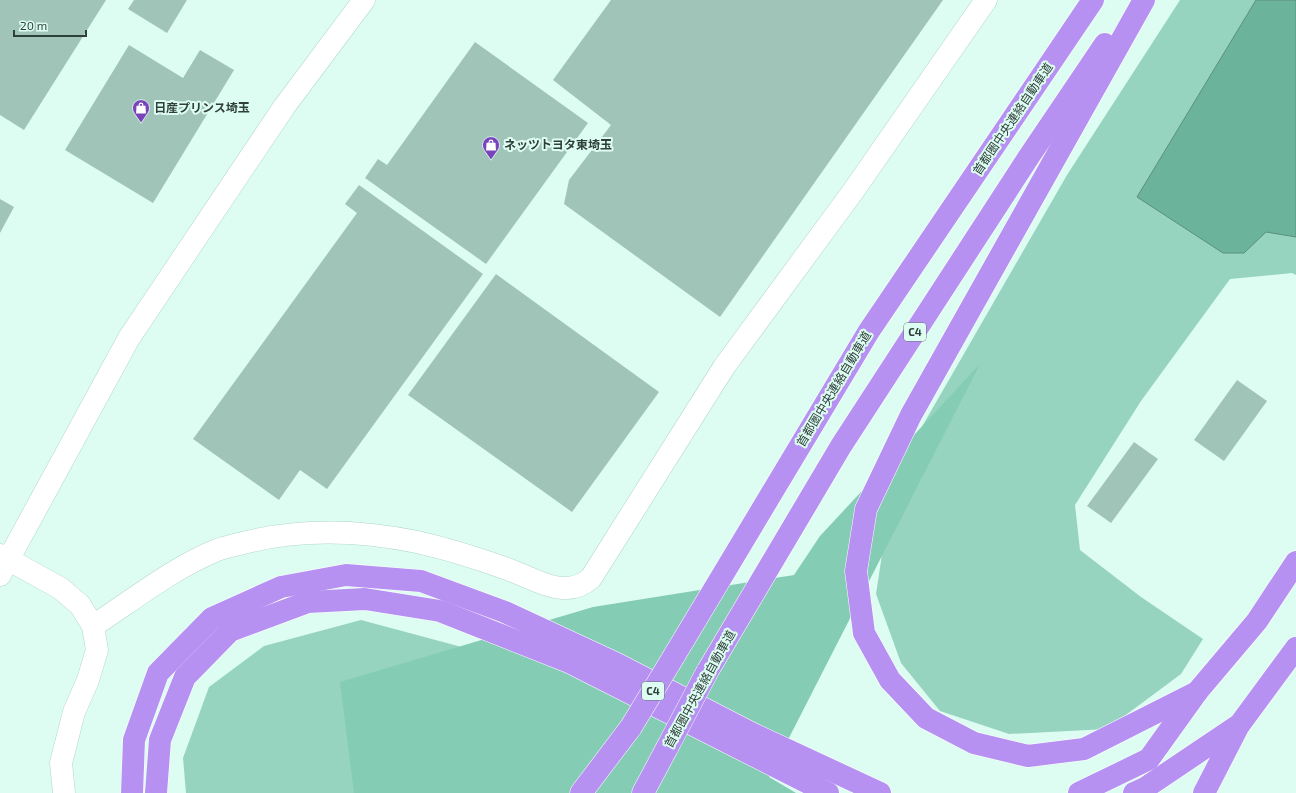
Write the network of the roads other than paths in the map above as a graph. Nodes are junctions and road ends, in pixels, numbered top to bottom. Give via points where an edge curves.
1 (364, 0) edge
2 (986, 0) edge
3 (1093, 0) edge
4 (1135, 0) edge
5 (1144, 0) edge
6 (1296, 562) edge
7 (3, 563) edge
8 (93, 626) junction
9 (1296, 648) edge
10 (1197, 692) junction
11 (1240, 724) junction
12 (631, 727) junction
13 (64, 793) edge
14 (132, 793) edge
15 (156, 793) edge
16 (581, 793) edge
17 (598, 793) edge
18 (643, 793) edge
19 (828, 793) edge
20 (880, 793) edge
21 (1079, 793) edge
22 (1134, 793) edge
23 (1204, 793) edge

1 - 7 street via 284,107 129,338
2 - 8 street via 854,190 724,367 591,578 583,586 555,587 509,570 419,543 374,534 318,532 266,537 218,550 180,570
3 - 12 highway, 首都圏中央連絡自動車道 / C4, bridge via 869,331
4 - 18 highway, 首都圏中央連絡自動車道 / C4, bridge via 1030,155 845,439 707,672
5 - 10 highway via 888,459 866,510 856,571 864,633 890,680 926,718 974,743 1028,756 1084,748
6 - 10 highway via 1256,621
7 - 8 street via 60,588 80,605
8 - 13 street via 97,650 74,712 61,763
9 - 11 highway
10 - 21 highway via 1149,759
11 - 22 highway via 1146,788
11 - 23 highway
12 - 16 highway
12 - 17 highway, 首都圏中央連絡自動車道 / C4
14 - 20 highway via 134,740 158,673 212,618 281,587 346,575 420,581 505,612 617,664 753,734
15 - 19 highway via 160,740 185,677 230,631 308,602 365,599 440,611 569,662

